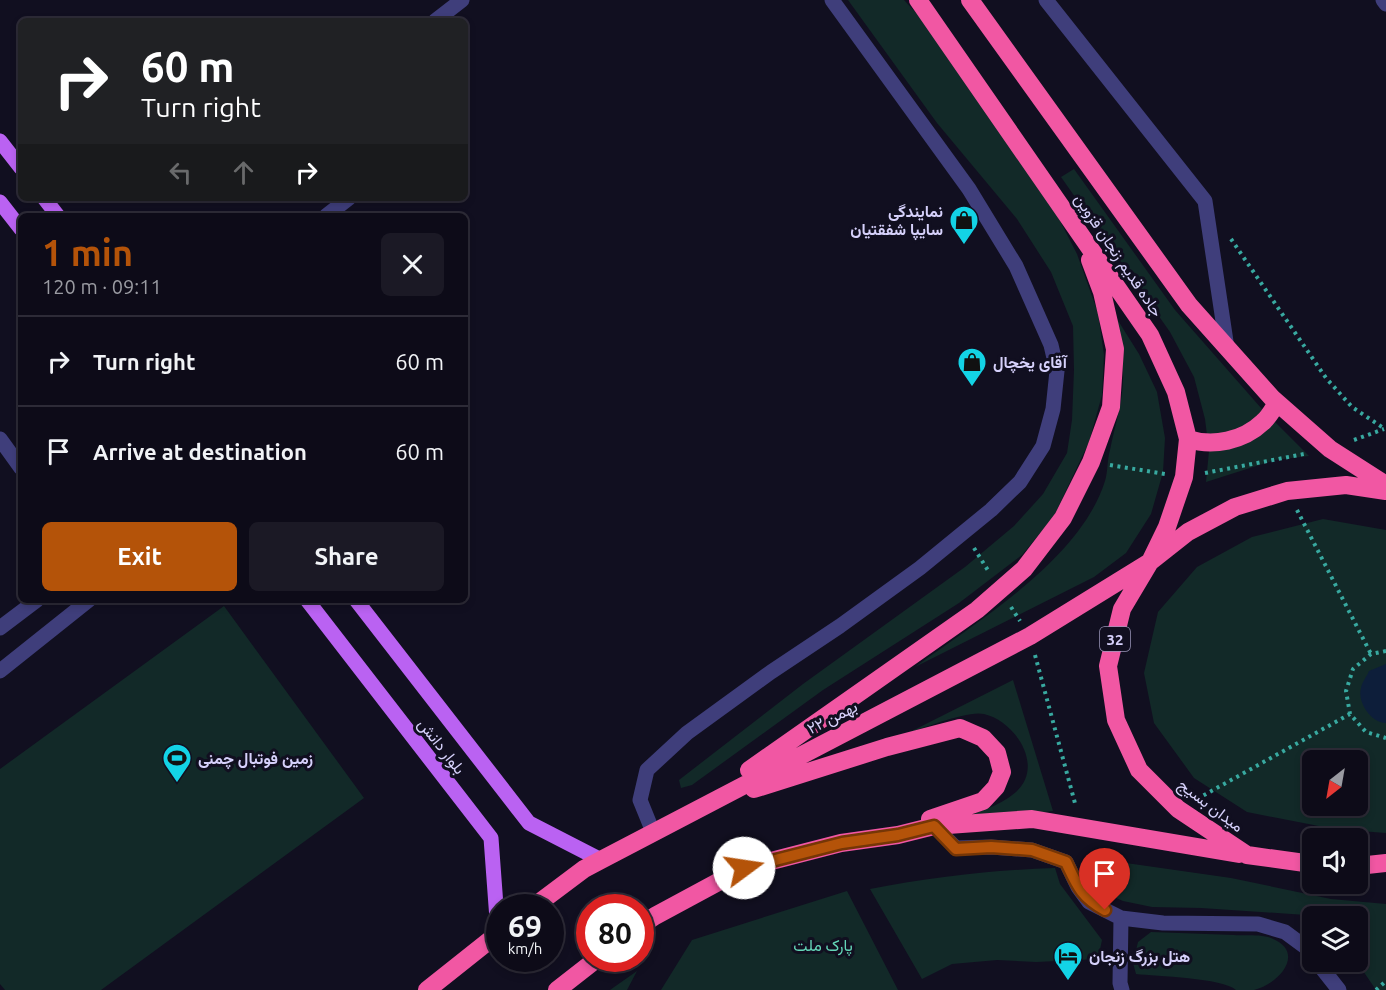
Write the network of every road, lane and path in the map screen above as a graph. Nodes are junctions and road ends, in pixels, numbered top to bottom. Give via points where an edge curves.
1 (462, 0) edge
2 (832, 0) edge
3 (918, 0) edge
4 (970, 0) edge
5 (1046, 0) edge
6 (1383, 0) edge
7 (1386, 4) edge
8 (439, 18) edge
9 (0, 141) edge
10 (18, 164) edge
11 (46, 201) edge
12 (343, 201) edge
13 (0, 202) edge
14 (330, 208) edge
15 (56, 213) edge
16 (18, 225) edge
17 (1079, 230) junction
18 (1226, 230) dead end
19 (1227, 348) junction
20 (1277, 403) junction
21 (1386, 429) edge
22 (1188, 439) junction
23 (0, 440) edge
24 (18, 464) edge
25 (1386, 485) edge
26 (1287, 491) junction
27 (1386, 491) edge
28 (964, 533) junction
29 (1150, 562) junction
30 (1001, 590) junction
31 (33, 603) edge
32 (85, 603) edge
33 (309, 603) edge
34 (358, 603) edge
35 (0, 628) edge
36 (1030, 636) junction
37 (1386, 651) edge
38 (1371, 654) junction
39 (0, 671) edge
40 (1350, 714) junction
41 (1386, 738) edge
42 (709, 802) junction
43 (1178, 809) junction
44 (682, 816) junction
45 (934, 826) junction
46 (1082, 827) junction
47 (653, 832) junction
48 (842, 843) junction
49 (1247, 855) junction
50 (601, 860) junction
51 (1302, 863) edge
52 (1386, 863) edge
53 (1368, 865) edge
54 (495, 894) edge
55 (551, 894) edge
56 (654, 917) edge
57 (1121, 918) junction
58 (486, 942) edge
59 (1302, 945) edge
60 (580, 972) edge
61 (1325, 972) edge
62 (1386, 981) edge
63 (427, 990) edge
64 (557, 990) edge
65 (1122, 990) edge
66 (1339, 990) edge
67 (1376, 990) edge

1 - 8 street
2 - 28 street via 969,189 1016,266 1051,345 1057,371 1053,410 1042,447 1020,482
3 - 17 highway, جاده قدیم زنجان قزوین / 32
4 - 19 highway, جاده قدیم زنجان قزوین via 1189,305
5 - 19 street via 1205,201
6 - 7 street
9 - 10 main road
11 - 15 main road
12 - 14 street
13 - 16 main road
17 - 22 highway, جاده قدیم زنجان قزوین / 32 via 1150,335 1176,392
17 - 30 highway via 1102,292 1115,349 1111,407 1091,462 1063,519 1024,569
18 - 21 path via 1326,378 1352,407
19 - 20 highway, جاده قدیم زنجان قزوین
20 - 22 highway via 1265,421 1248,432 1219,443 1203,444
20 - 25 highway, جاده قدیم زنجان قزوین via 1330,449
22 - 29 highway, جاده قدیم زنجان قزوین / 32 via 1184,477
23 - 24 street
26 - 27 highway, میدان بسیج / 32 via 1346,485
26 - 29 highway, میدان بسیج / 32 via 1235,507 1188,532
26 - 38 path
28 - 30 path
28 - 47 street via 687,733 647,770 640,800
29 - 36 highway, ۲۲ بهمن
29 - 43 highway, میدان بسیج / 32 via 1122,609 1108,666 1116,720 1139,770
30 - 36 path
30 - 44 highway
31 - 35 street
32 - 39 street
33 - 54 main road, بلوار دانش via 490,838
34 - 50 main road, بلوار دانش via 529,823
36 - 42 highway, ۲۲ بهمن
36 - 46 path
37 - 38 path
38 - 40 path via 1353,669 1349,680 1346,691
40 - 41 path via 1366,732
40 - 43 path
42 - 44 highway, ۲۲ بهمن
42 - 48 highway via 960,728 983,738 997,753 1002,772 996,787 983,801
43 - 49 highway, میدان بسیج / 32
44 - 47 highway, ۲۲ بهمن
45 - 46 highway via 1032,819
45 - 48 highway
45 - 57 street via 956,849 1032,850 1066,862 1089,902
46 - 49 highway
47 - 50 highway, ۲۲ بهمن
48 - 56 highway via 744,868
49 - 51 highway, میدان بسیج / 32
50 - 55 highway, ۲۲ بهمن
52 - 53 highway
57 - 59 street via 1163,923 1258,924 1285,932
57 - 65 street
58 - 63 highway
60 - 64 highway
61 - 66 street
62 - 67 path

